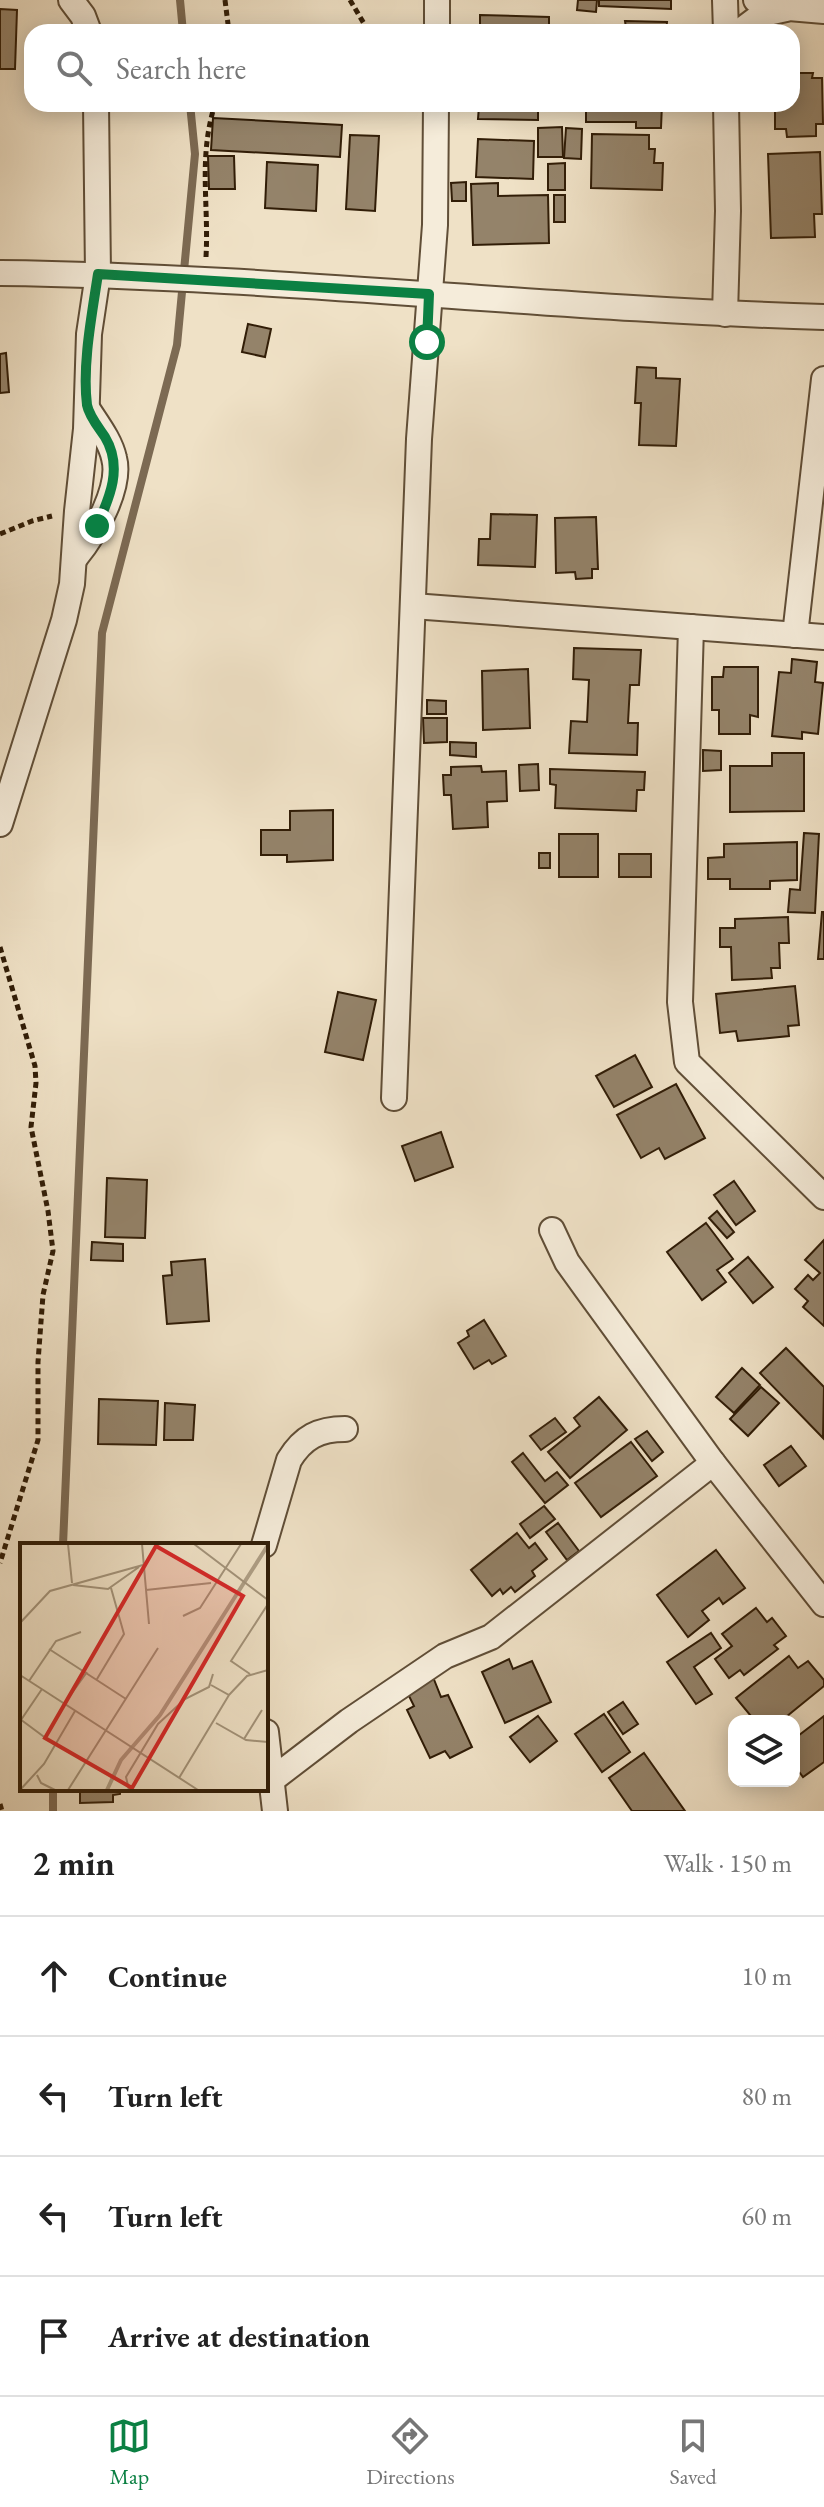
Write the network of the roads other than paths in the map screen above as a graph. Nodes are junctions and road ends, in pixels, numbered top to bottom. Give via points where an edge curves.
1 (71, 0) edge
2 (437, 0) edge
3 (725, 0) edge
4 (756, 0) edge
5 (789, 8) junction
6 (824, 11) edge
7 (86, 24) edge
8 (437, 24) edge
9 (726, 24) edge
10 (750, 24) edge
11 (96, 112) edge
12 (436, 112) edge
13 (726, 112) edge
14 (0, 273) edge
15 (98, 274) junction
16 (429, 294) junction
17 (725, 314) junction
18 (824, 317) edge
19 (824, 379) edge
20 (87, 408) junction
21 (76, 557) junction
22 (413, 606) junction
23 (691, 627) junction
24 (795, 635) junction
25 (824, 637) edge
26 (0, 824) edge
27 (394, 1098) dead end
28 (824, 1197) edge
29 (552, 1230) dead end
30 (345, 1429) dead end
31 (713, 1463) junction
32 (265, 1543) edge
33 (824, 1604) edge
34 (268, 1745) edge
35 (273, 1779) junction
36 (275, 1811) edge

1 - 7 street
2 - 8 street
3 - 9 street
4 - 5 street
5 - 6 street
5 - 10 street via 763,14
11 - 15 street
12 - 16 street
13 - 17 street
14 - 15 street
15 - 16 street
15 - 20 street via 89,334
16 - 17 street
16 - 22 street
17 - 18 street
19 - 24 street
20 - 21 street
20 - 21 street via 108,442 115,471 105,507
21 - 26 street via 64,620
22 - 23 street
22 - 27 street
23 - 24 street
23 - 28 street via 680,1002 687,1062
24 - 25 street
29 - 31 street via 567,1262
30 - 32 street via 311,1435 294,1452
31 - 33 street
31 - 35 street via 491,1637 445,1656
34 - 35 street
35 - 36 street

